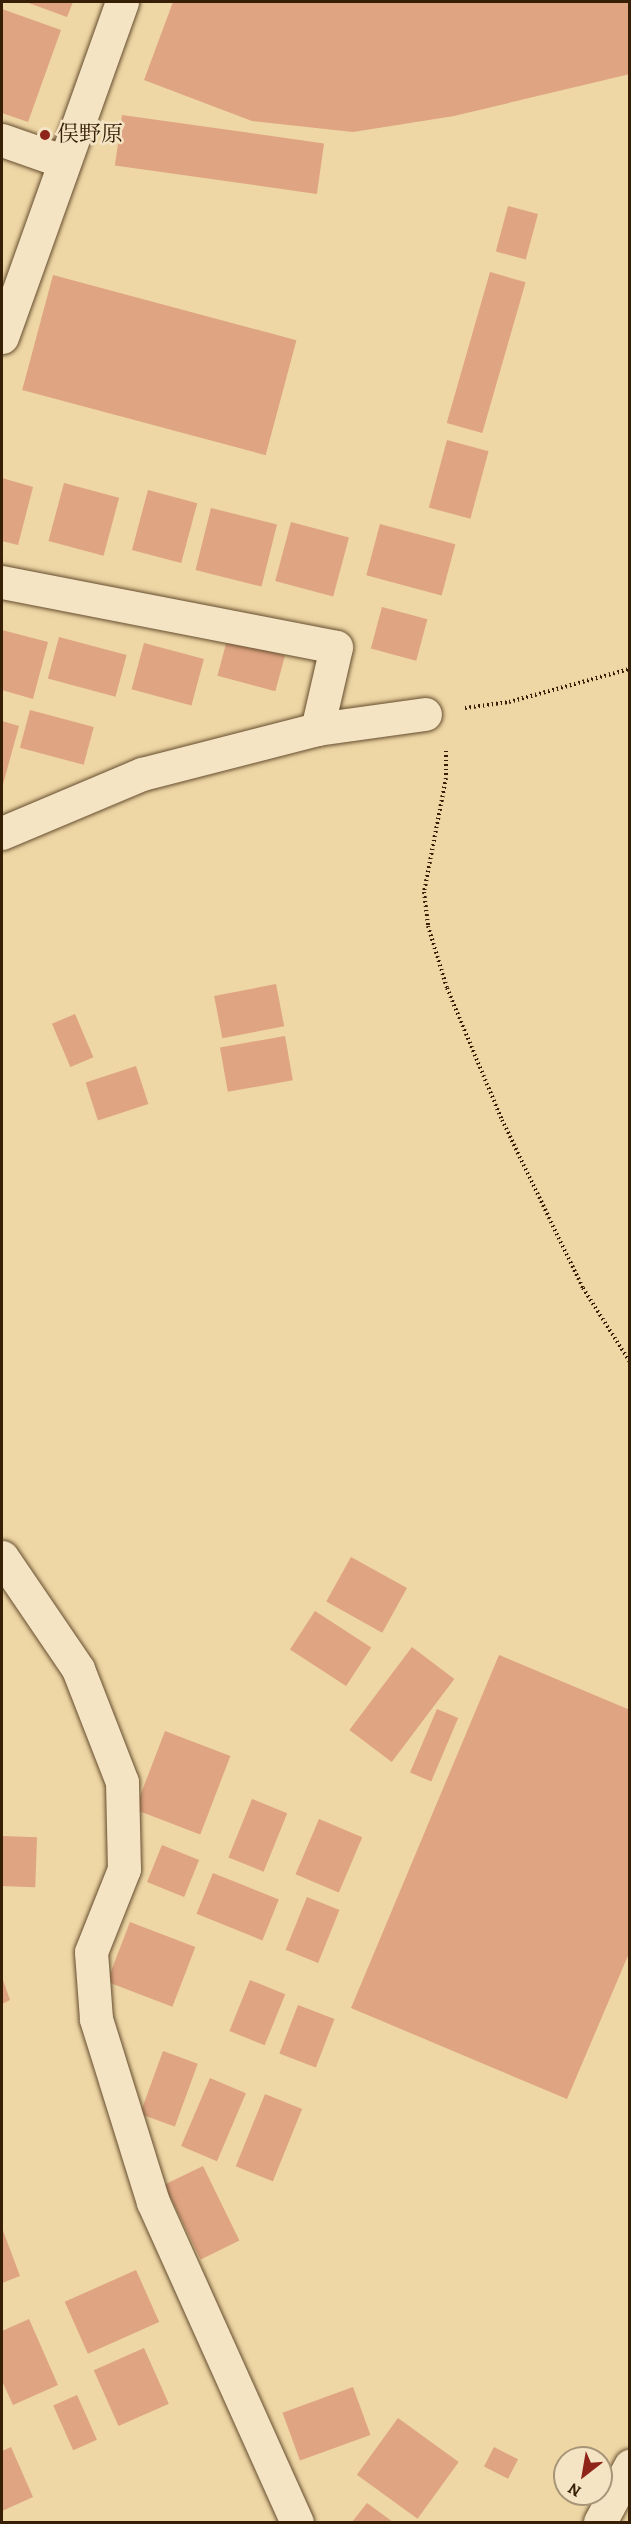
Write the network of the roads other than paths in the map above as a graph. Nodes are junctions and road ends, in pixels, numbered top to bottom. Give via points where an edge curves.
1 (122, 2) edge
2 (2, 140) edge
3 (62, 161) junction
4 (2, 337) edge
5 (2, 582) edge
6 (436, 712) road end
7 (317, 729) junction
8 (2, 833) edge
9 (2, 1557) edge
10 (630, 2466) edge
11 (297, 2523) edge
12 (600, 2523) edge

1 - 3 street
2 - 3 street
3 - 4 street
5 - 7 street via 336,647
6 - 7 street
7 - 8 street via 142,774
9 - 11 street via 78,1669 122,1782 124,1869 91,1952 96,2019 153,2202
10 - 12 street

